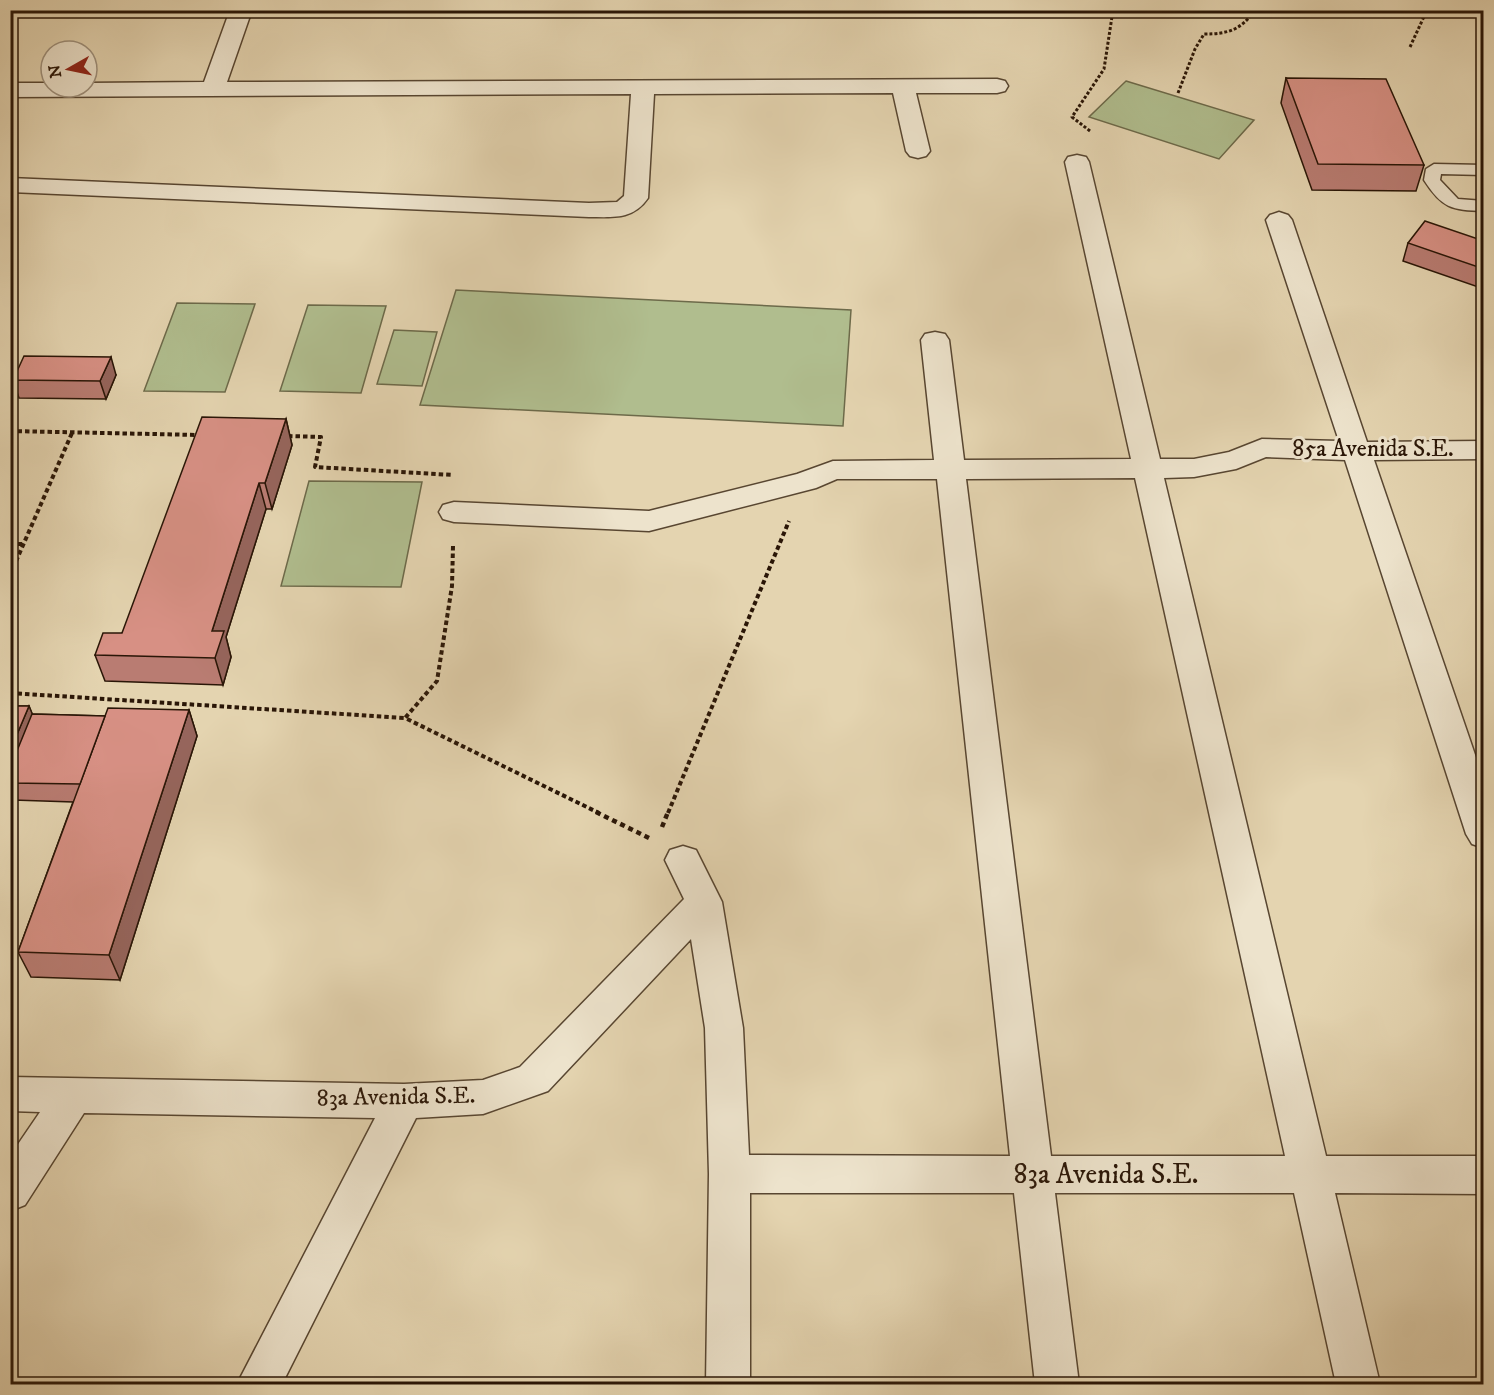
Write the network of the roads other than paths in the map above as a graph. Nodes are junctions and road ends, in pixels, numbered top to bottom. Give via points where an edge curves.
1 (241, 10) edge
2 (997, 86) dead end
3 (903, 87) junction
4 (643, 88) junction
5 (213, 89) junction
6 (10, 90) edge
7 (918, 151) dead end
8 (1077, 162) road end
9 (1484, 170) edge
10 (10, 185) edge
11 (1484, 206) edge
12 (1279, 220) dead end
13 (935, 340) dead end
14 (1484, 450) edge
15 (1354, 451) junction
16 (950, 470) junction
17 (1148, 470) junction
18 (454, 512) road end
19 (1484, 834) edge
20 (670, 851) road end
21 (704, 903) junction
22 (10, 1094) edge
23 (73, 1095) junction
24 (404, 1101) junction
25 (729, 1174) junction
26 (1032, 1174) junction
27 (1310, 1175) junction
28 (1484, 1175) edge
29 (10, 1192) edge
30 (259, 1384) edge
31 (728, 1384) edge
32 (1057, 1384) edge
33 (1358, 1384) edge

1 - 5 street
2 - 3 street
3 - 4 street
3 - 7 street
4 - 5 street
4 - 10 street via 636,198 624,208 577,210
5 - 6 street
8 - 17 street
9 - 11 lane via 1434,169 1432,180 1444,200
12 - 15 street
13 - 16 street
14 - 15 street, 85a Avenida S.E.
15 - 17 street, 85a Avenida S.E. via 1262,448 1236,460 1194,468
15 - 19 street
16 - 17 street
16 - 18 street via 832,470 806,481 649,521
16 - 26 street
17 - 27 street
20 - 21 street
21 - 24 street, 83a Avenida S.E. via 534,1079 483,1097
21 - 25 street via 724,1028
22 - 23 street, 83a Avenida S.E.
23 - 24 street, 83a Avenida S.E.
23 - 29 street
24 - 30 street
25 - 26 street, 83a Avenida S.E.
25 - 31 street
26 - 27 street, 83a Avenida S.E.
26 - 32 street
27 - 28 street, 83a Avenida S.E.
27 - 33 street

